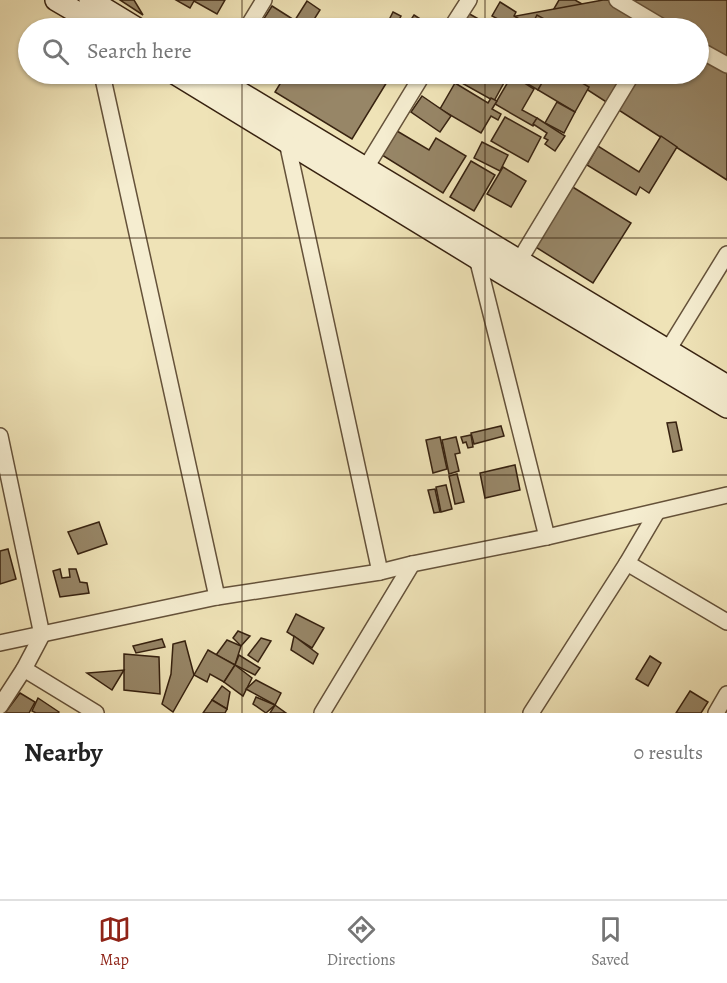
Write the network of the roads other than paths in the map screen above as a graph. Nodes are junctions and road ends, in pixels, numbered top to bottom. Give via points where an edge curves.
1 (56, 0) edge
2 (264, 0) edge
3 (469, 0) edge
4 (617, 0) edge
5 (92, 18) edge
6 (253, 18) edge
7 (457, 18) edge
8 (645, 18) edge
9 (709, 55) edge
10 (727, 65) edge
11 (104, 84) edge
12 (192, 84) edge
13 (229, 84) edge
14 (417, 84) edge
15 (626, 84) edge
16 (287, 142) junction
17 (365, 169) junction
18 (727, 254) edge
19 (477, 258) junction
20 (519, 261) junction
21 (668, 350) junction
22 (727, 386) edge
23 (727, 407) edge
24 (0, 436) edge
25 (727, 495) edge
26 (657, 512) junction
27 (547, 537) junction
28 (627, 563) junction
29 (412, 564) junction
30 (380, 572) junction
31 (217, 597) junction
32 (727, 622) edge
33 (42, 635) junction
34 (0, 643) edge
35 (24, 669) junction
36 (727, 694) edge
37 (0, 705) edge
38 (96, 713) edge
39 (322, 713) edge
40 (531, 713) edge
41 (716, 713) edge

1 - 5 street
2 - 6 street
3 - 7 street
4 - 8 street
9 - 10 street
11 - 31 street
12 - 16 street
13 - 17 street
14 - 17 street
15 - 20 street
16 - 19 street
16 - 30 street
17 - 20 street
18 - 21 street
19 - 23 street
19 - 27 street
20 - 21 street
21 - 22 street
24 - 33 street
25 - 26 street
26 - 27 street
26 - 28 street
27 - 29 street
28 - 32 street
28 - 40 street
29 - 30 street
29 - 39 street
30 - 31 street
31 - 33 street
33 - 34 street
33 - 35 street
35 - 37 street
35 - 38 street
36 - 41 street

